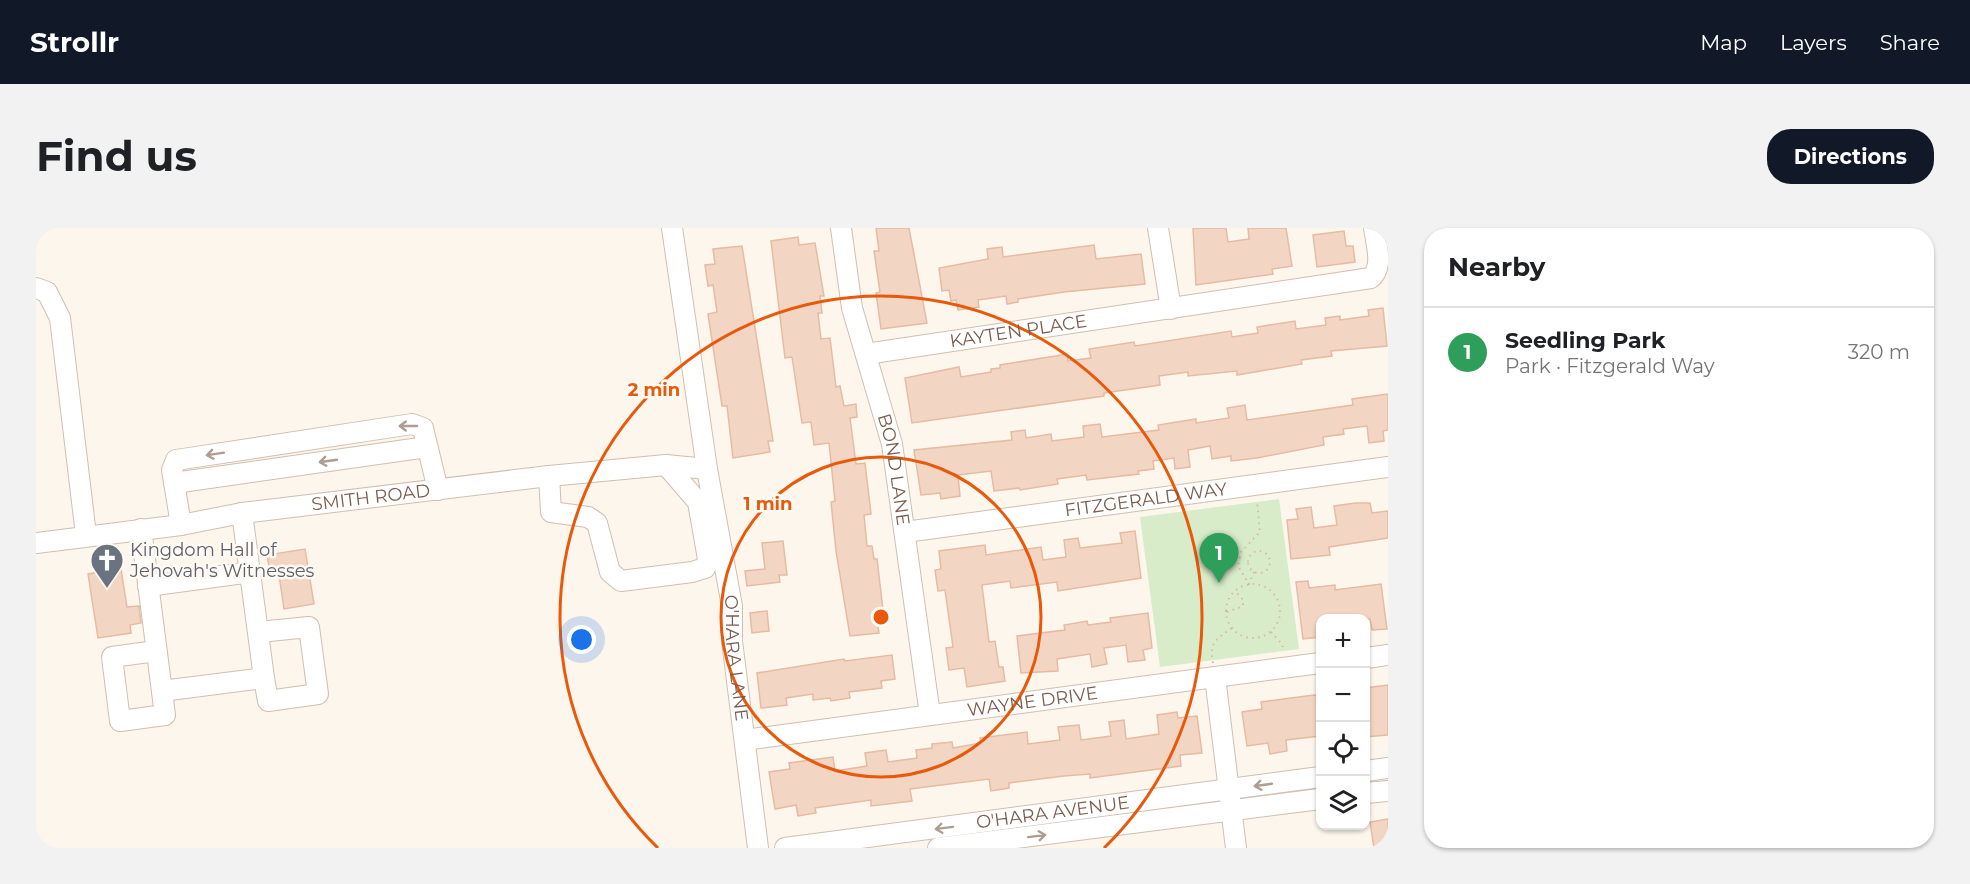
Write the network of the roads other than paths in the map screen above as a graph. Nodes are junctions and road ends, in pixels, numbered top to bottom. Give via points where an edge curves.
1 (672, 228) edge
2 (841, 228) edge
3 (1158, 228) edge
4 (1374, 228) edge
5 (36, 288) edge
6 (1171, 309) junction
7 (866, 354) junction
8 (666, 465) junction
9 (1388, 467) edge
10 (706, 469) junction
11 (549, 476) junction
12 (438, 490) junction
13 (242, 513) junction
14 (181, 525) junction
15 (141, 529) junction
16 (905, 532) junction
17 (86, 536) junction
18 (36, 543) edge
19 (250, 572) junction
20 (148, 586) junction
21 (258, 633) junction
22 (156, 651) junction
23 (1388, 655) edge
24 (1370, 657) edge
25 (1316, 664) edge
26 (1215, 677) junction
27 (264, 678) junction
28 (162, 692) junction
29 (930, 715) junction
30 (745, 740) junction
31 (1388, 768) edge
32 (1370, 770) edge
33 (1316, 778) edge
34 (1388, 791) edge
35 (1370, 793) edge
36 (1316, 799) edge
37 (1230, 800) junction
38 (758, 848) edge
39 (785, 848) edge
40 (938, 848) edge
41 (1236, 848) edge

1 - 10 street, O'HARA LANE
2 - 7 street, BOND LANE via 852,309
3 - 6 street
4 - 6 street, KAYTEN PLACE via 1378,265 1371,278
5 - 17 street via 47,292 60,318
6 - 7 street, KAYTEN PLACE
7 - 16 street, BOND LANE via 892,444
8 - 10 street, SMITH ROAD
8 - 11 street, SMITH ROAD
8 - 11 street via 698,502 708,558 705,568 621,581 610,572 597,523 588,517 551,512
9 - 16 street, FITZGERALD WAY
10 - 30 street, O'HARA LANE via 732,606 732,641
11 - 12 street, SMITH ROAD
12 - 13 street, SMITH ROAD
12 -> 14 street via 423,428 412,424 176,460 172,470
13 - 14 street, SMITH ROAD
13 - 19 street
14 - 15 street, SMITH ROAD
15 - 17 street, SMITH ROAD
15 - 20 street
16 - 29 street, BOND LANE
17 - 18 street, SMITH ROAD
19 - 20 street
19 - 21 street
20 - 22 street
21 - 27 street
21 - 27 street via 309,627 318,694 268,701
22 - 28 street
22 - 28 street via 112,657 120,721 165,715
23 - 24 street
25 - 26 street, WAYNE DRIVE
26 - 29 street, WAYNE DRIVE
26 - 37 street
27 - 28 street
29 - 30 street, WAYNE DRIVE
30 - 38 street, O'HARA LANE
31 - 32 street
33 -> 37 street, O'HARA AVENUE
34 - 35 street
36 - 37 street, O'HARA AVENUE
37 -> 39 street, O'HARA AVENUE
40 -> 37 street, O'HARA AVENUE
37 - 41 street

